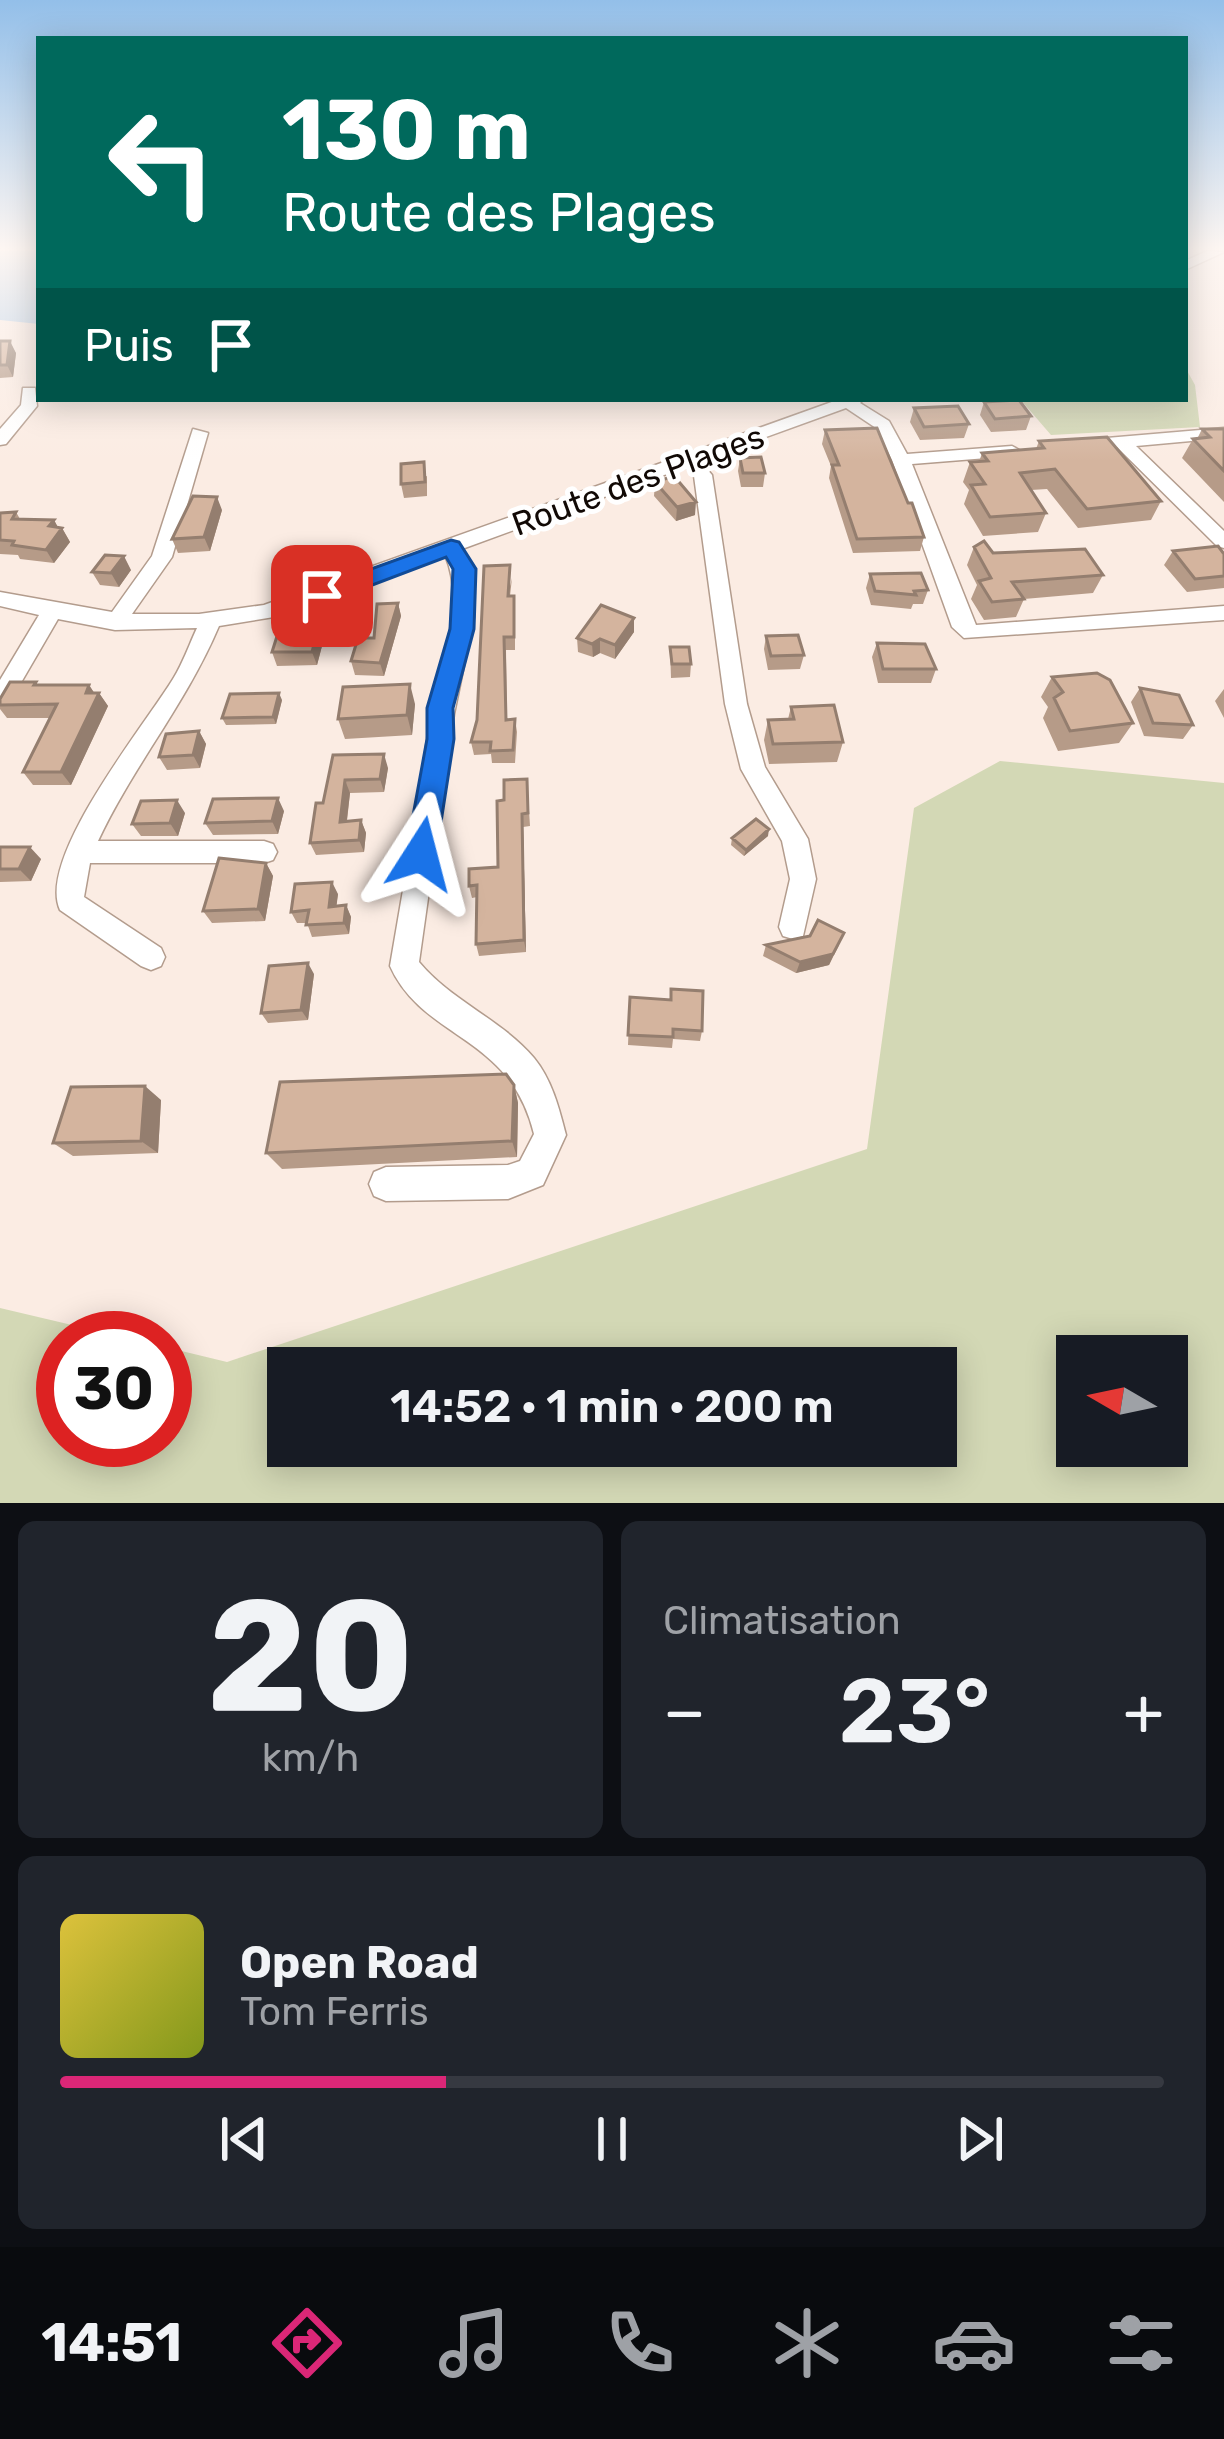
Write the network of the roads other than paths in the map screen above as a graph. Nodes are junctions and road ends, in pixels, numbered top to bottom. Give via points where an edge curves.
1 (29, 391) dead end
2 (848, 402) edge
3 (852, 402) edge
4 (1224, 433) edge
5 (199, 434) dead end
6 (0, 440) edge
7 (1122, 442) junction
8 (1056, 447) edge
9 (1034, 449) edge
10 (901, 460) junction
11 (690, 461) junction
12 (1224, 542) edge
13 (451, 547) junction
14 (0, 599) edge
15 (51, 613) junction
16 (1224, 614) edge
17 (115, 623) junction
18 (210, 623) junction
19 (0, 699) edge
20 (83, 852) junction
21 (264, 853) dead end
22 (793, 927) dead end
23 (152, 957) dead end
24 (386, 1184) dead end

1 - 6 street via 29,406
2 - 11 street, Route des Plages
3 - 10 street via 883,424
4 - 7 street
5 - 17 street via 162,557
7 - 8 street
7 - 12 street
9 - 10 street
10 - 16 street via 963,627 972,633
11 - 13 street, Route des Plages
11 - 22 street via 703,475 753,769 795,839 803,879
13 - 18 street, Route des Plages via 322,596
13 - 24 street via 465,569 462,629 440,708 404,966 422,992 498,1048 535,1087 550,1135 531,1173 508,1182
14 - 15 street, Route des Plages
15 - 17 street, Route des Plages
15 - 19 street
17 - 18 street, Route des Plages
18 - 20 street
20 - 21 street
20 - 23 street via 70,902

